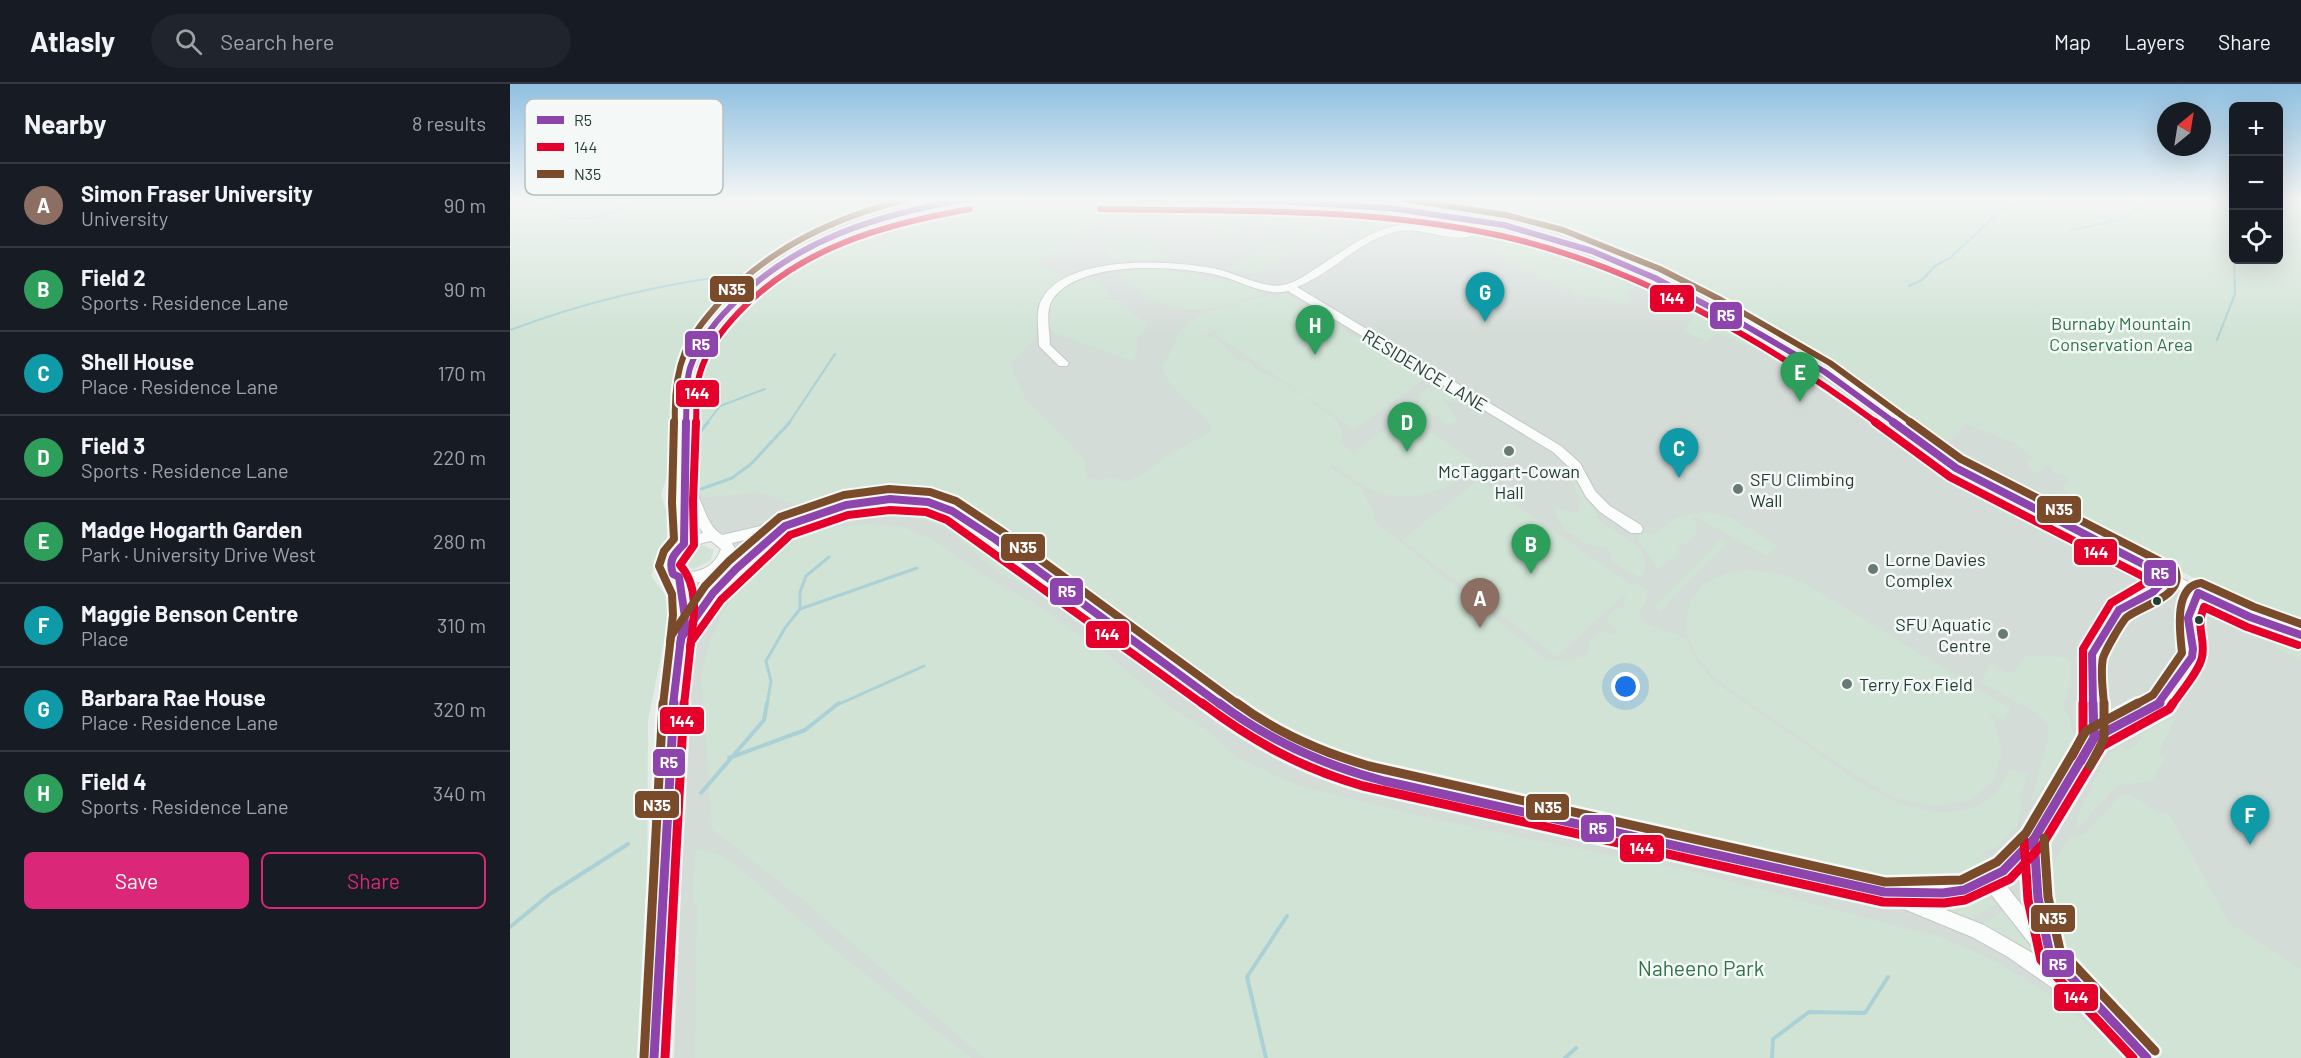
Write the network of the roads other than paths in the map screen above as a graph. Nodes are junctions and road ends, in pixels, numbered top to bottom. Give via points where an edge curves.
1 (814, 244) edge
2 (1364, 244) edge
3 (1569, 244) edge
4 (1289, 287) junction
5 (1063, 363) dead end
6 (685, 487) junction
7 (785, 526) junction
8 (1636, 529) dead end
9 (718, 538) junction
10 (684, 544) junction
11 (719, 565) junction
12 (679, 577) junction
13 (2168, 578) junction
14 (2198, 593) junction
15 (2115, 616) tunnel mouth
16 (685, 617) junction
17 (2301, 635) edge
18 (681, 638) junction
19 (2092, 654) tunnel mouth
20 (2192, 657) tunnel mouth
21 (2167, 696) tunnel mouth
22 (2094, 738) junction
23 (2034, 839) junction
24 (1989, 878) junction
25 (1884, 892) junction
26 (2050, 955) junction
27 (2104, 1015) junction
28 (654, 1058) edge
29 (2147, 1058) edge

1 - 6 street via 756,280 722,312 701,343 688,376
2 - 4 street
3 - 13 street via 1659,281 1806,360 1852,389 1956,468
4 - 5 street, RESIDENCE LANE via 1276,289 1215,272 1166,265 1115,267 1076,277 1045,303 1045,346
4 - 8 street, RESIDENCE LANE via 1557,450 1576,466 1590,494
6 - 9 street via 699,517
6 - 10 street
7 - 9 street
7 - 11 street
7 - 18 street via 713,593
7 - 25 street via 864,501 916,500 941,506 994,539 1271,741 1321,764 1384,782
9 - 10 street via 699,538
9 - 11 street via 728,549
10 - 12 street via 669,563 670,570
11 - 12 street via 697,577
11 - 16 street
12 - 16 street
13 - 14 street
13 - 15 street
14 - 17 street
14 - 20 street via 2188,618
16 - 18 street
18 - 28 street via 671,726
19 - 22 street
21 - 22 street
22 - 23 street
23 - 24 street via 2003,871
23 - 26 street via 2038,898
24 - 25 street via 1964,890 1943,893
24 - 26 street
25 - 27 street via 1991,937
26 - 27 street
27 - 29 street

